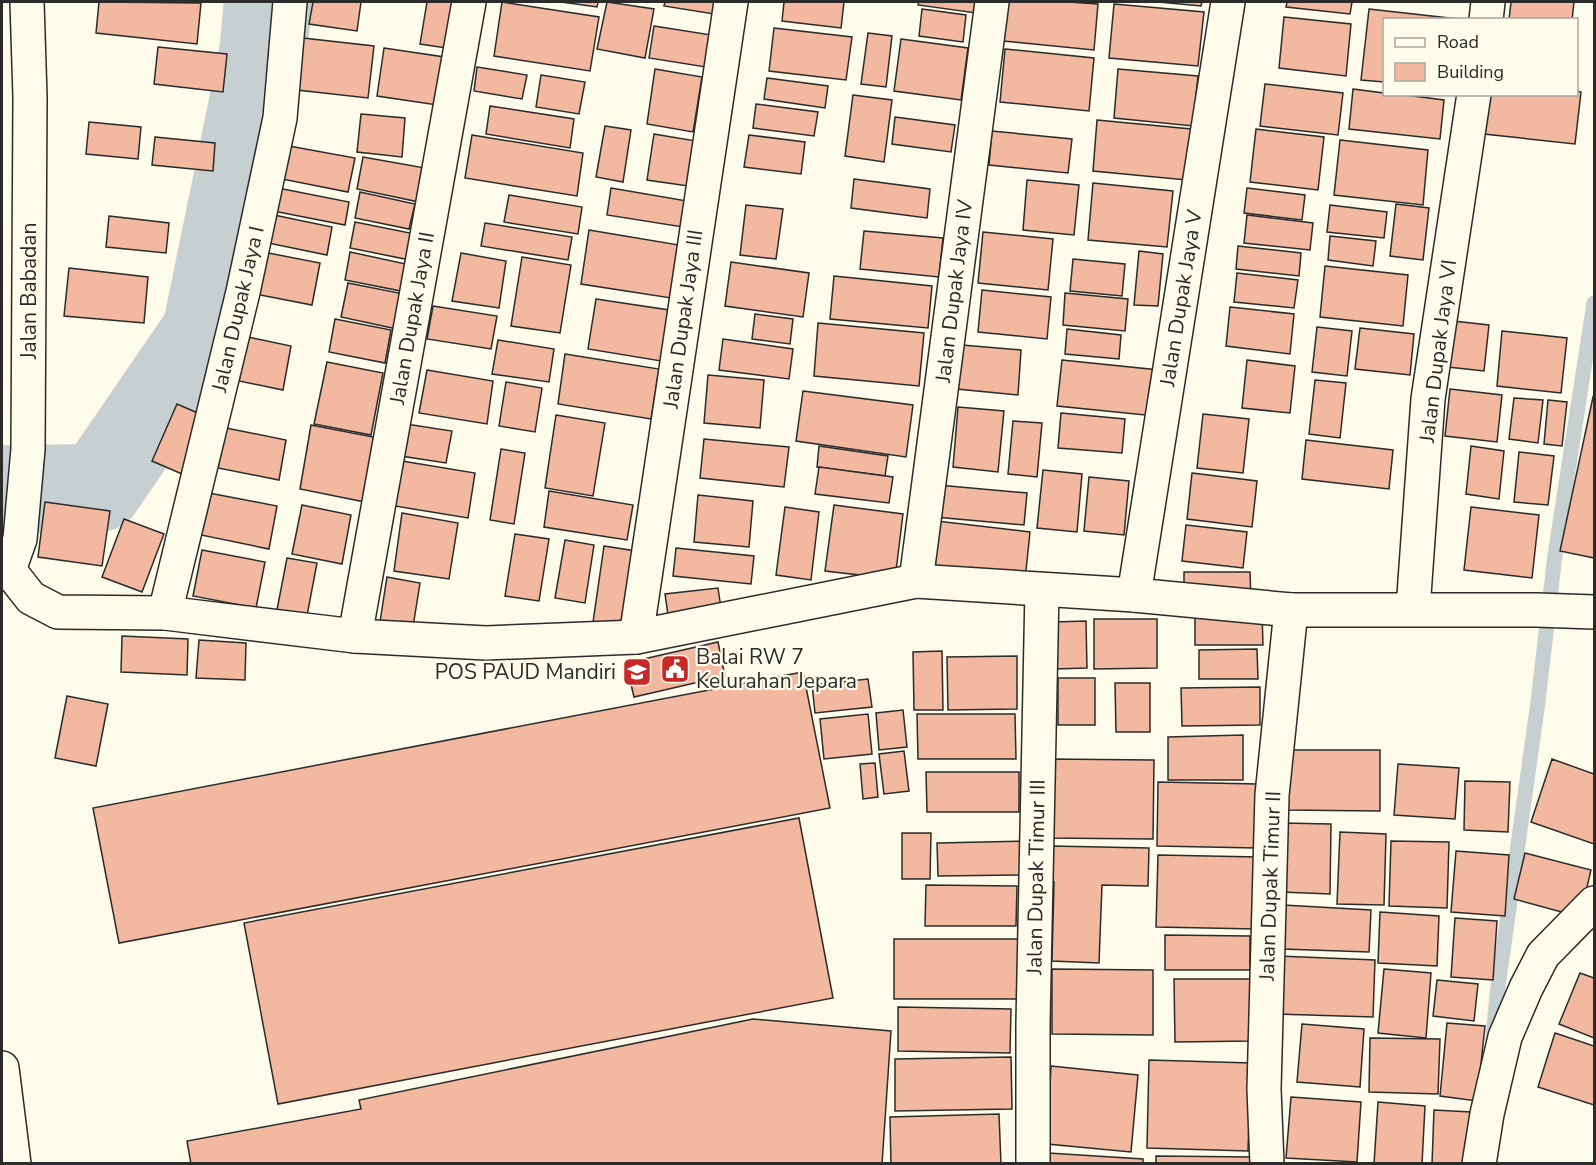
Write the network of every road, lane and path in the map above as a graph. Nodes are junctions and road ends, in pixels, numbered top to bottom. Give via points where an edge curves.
1 (27, 2) edge
2 (290, 2) edge
3 (469, 2) edge
4 (731, 2) edge
5 (992, 2) edge
6 (1228, 2) edge
7 (1488, 2) edge
8 (1486, 18) edge
9 (1474, 96) edge
10 (5, 571) edge
11 (916, 581) junction
12 (1042, 590) junction
13 (1134, 595) junction
14 (1413, 609) junction
15 (1291, 610) junction
16 (1594, 612) edge
17 (165, 613) junction
18 (355, 636) junction
19 (636, 637) junction
20 (1594, 903) edge
21 (2, 1068) edge
22 (14, 1164) edge
23 (1033, 1164) edge
24 (1267, 1164) edge
25 (1479, 1164) edge

1 - 10 street, Jalan Babadan via 28,449 20,539
2 - 17 street, Jalan Dupak Jaya I via 280,118 243,292
3 - 18 street, Jalan Dupak Jaya II
4 - 19 street, Jalan Dupak Jaya III
5 - 11 street, Jalan Dupak Jaya IV
6 - 13 street, Jalan Dupak Jaya V
7 - 8 street
9 - 14 street, Jalan Dupak Jaya VI via 1428,399
10 - 17 street via 31,598 58,612
11 - 12 street
11 - 19 street
12 - 13 street
12 - 23 street, Jalan Dupak Timur III
13 - 15 street
14 - 15 street
14 - 16 street
15 - 24 street, Jalan Dupak Timur II via 1272,795 1264,1089
17 - 18 street
18 - 19 street via 486,643
20 - 25 street via 1543,955 1526,988 1505,1037
21 - 22 street

